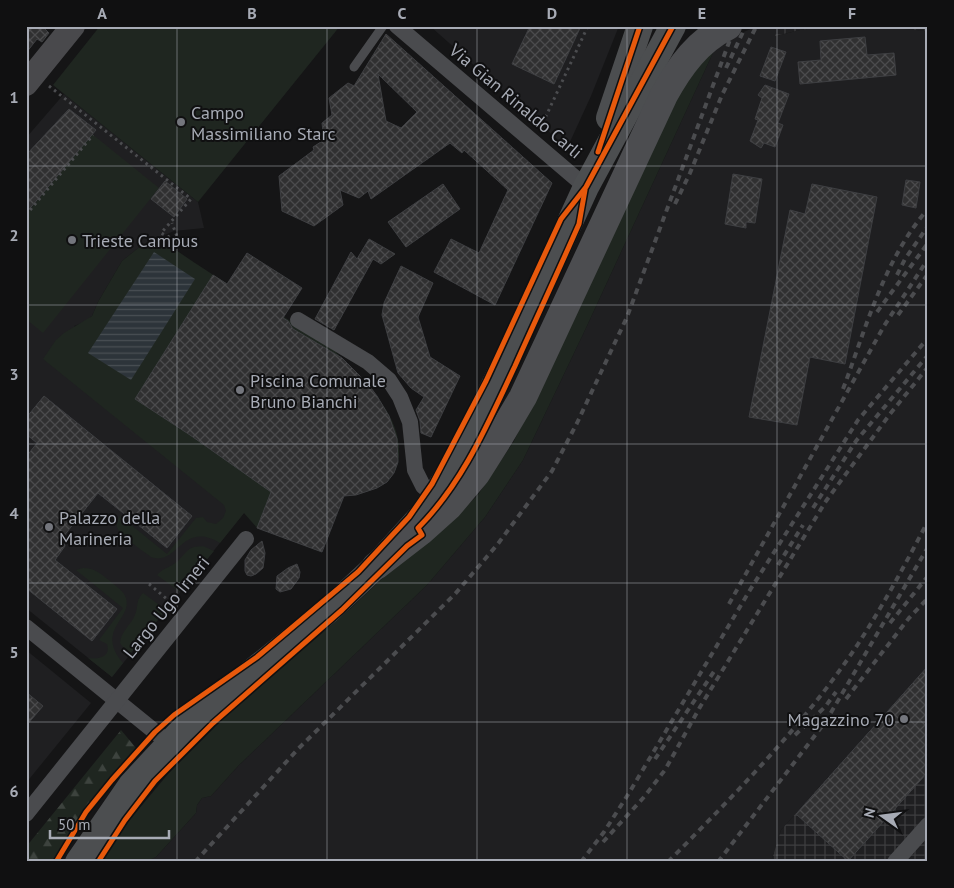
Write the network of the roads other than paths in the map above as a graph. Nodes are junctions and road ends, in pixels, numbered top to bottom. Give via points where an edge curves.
1 (73, 26) edge
2 (383, 26) edge
3 (397, 26) edge
4 (640, 26) edge
5 (685, 26) edge
6 (728, 26) edge
7 (668, 35) edge
8 (354, 67) dead end
9 (36, 84) edge
10 (586, 187) junction
11 (298, 320) dead end
12 (435, 496) junction
13 (246, 539) dead end
14 (376, 566) junction
15 (26, 627) edge
16 (117, 700) junction
17 (170, 744) junction
18 (26, 814) edge
19 (928, 825) edge
20 (78, 862) edge
21 (895, 862) edge

1 - 9 main road
2 - 8 lane
3 - 10 street, Via Gian Rinaldo Carli
4 - 10 main road
5 - 7 street
6 - 14 highway via 704,41 676,72 523,397 476,474 449,506
7 - 10 main road
10 - 12 main road via 515,342 453,467
11 - 12 street via 368,362 389,380 410,422 415,470 423,486
12 - 14 main road via 405,536
13 - 16 street, Largo Ugo Irneri
14 - 17 main road via 329,610 203,711
15 - 16 street
16 - 17 street
16 - 18 street, Largo Ugo Irneri
17 - 20 main road via 131,785
19 - 21 street

